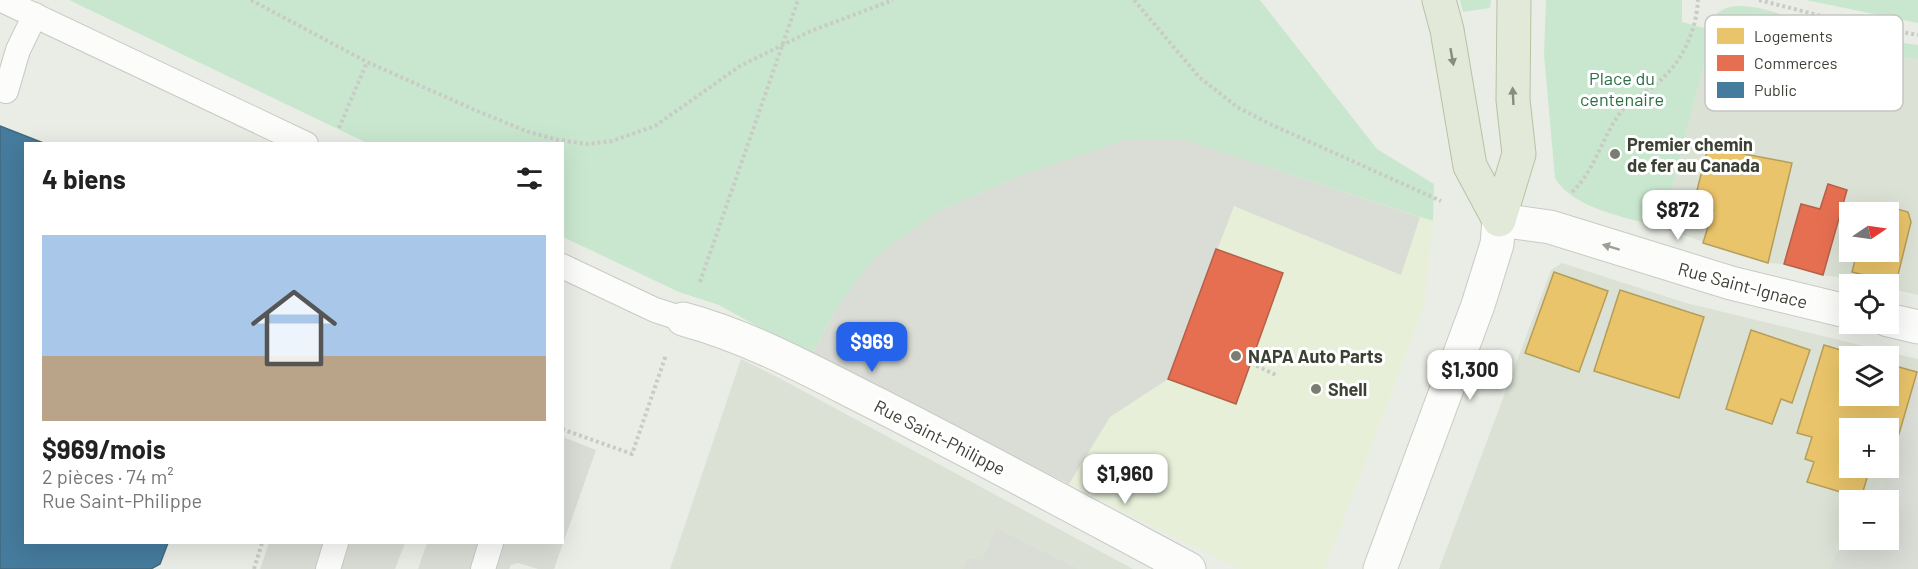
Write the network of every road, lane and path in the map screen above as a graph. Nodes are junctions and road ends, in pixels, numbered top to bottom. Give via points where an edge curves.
1 (2, 0) edge
2 (251, 0) edge
3 (798, 0) edge
4 (893, 0) edge
5 (1134, 0) edge
6 (1439, 0) edge
7 (1514, 0) edge
8 (1698, 0) edge
9 (1759, 0) edge
10 (35, 15) junction
11 (1818, 15) edge
12 (1903, 32) edge
13 (1918, 35) edge
14 (784, 43) junction
15 (367, 62) junction
16 (6, 91) dead end
17 (336, 134) dead end
18 (302, 142) edge
19 (1564, 198) dead end
20 (1445, 202) dead end
21 (1499, 220) junction
22 (564, 267) edge
23 (699, 286) dead end
24 (1839, 309) edge
25 (683, 319) joint
26 (1899, 323) edge
27 (1918, 327) edge
28 (667, 352) dead end
29 (1251, 363) dead end
30 (1278, 376) dead end
31 (564, 430) edge
32 (262, 544) edge
33 (336, 544) edge
34 (491, 544) edge
35 (254, 569) edge
36 (328, 569) edge
37 (483, 569) edge
38 (1190, 569) edge
39 (1380, 569) edge

1 - 10 lane
2 - 15 path
3 - 14 path
4 - 14 path
5 - 20 path via 1199,77 1237,107
6 -> 21 highway via 1470,166
21 -> 7 highway via 1519,154 1513,100
8 - 19 path via 1692,30 1673,68 1621,112 1585,180
9 - 11 path
10 - 16 lane via 18,50
10 - 18 lane
12 - 13 path
14 - 15 path via 740,66 655,126 612,141 588,144 526,131
14 - 23 path
15 - 17 path
24 -> 21 street, Rue Saint-Ignace via 1731,283 1550,227
21 - 39 street via 1499,233 1478,305
22 - 25 lane
25 - 38 street, Rue Saint-Philippe via 780,355
26 - 27 street
28 - 31 path via 632,454
29 - 30 path
32 - 35 path
33 - 36 lane
34 - 37 lane

